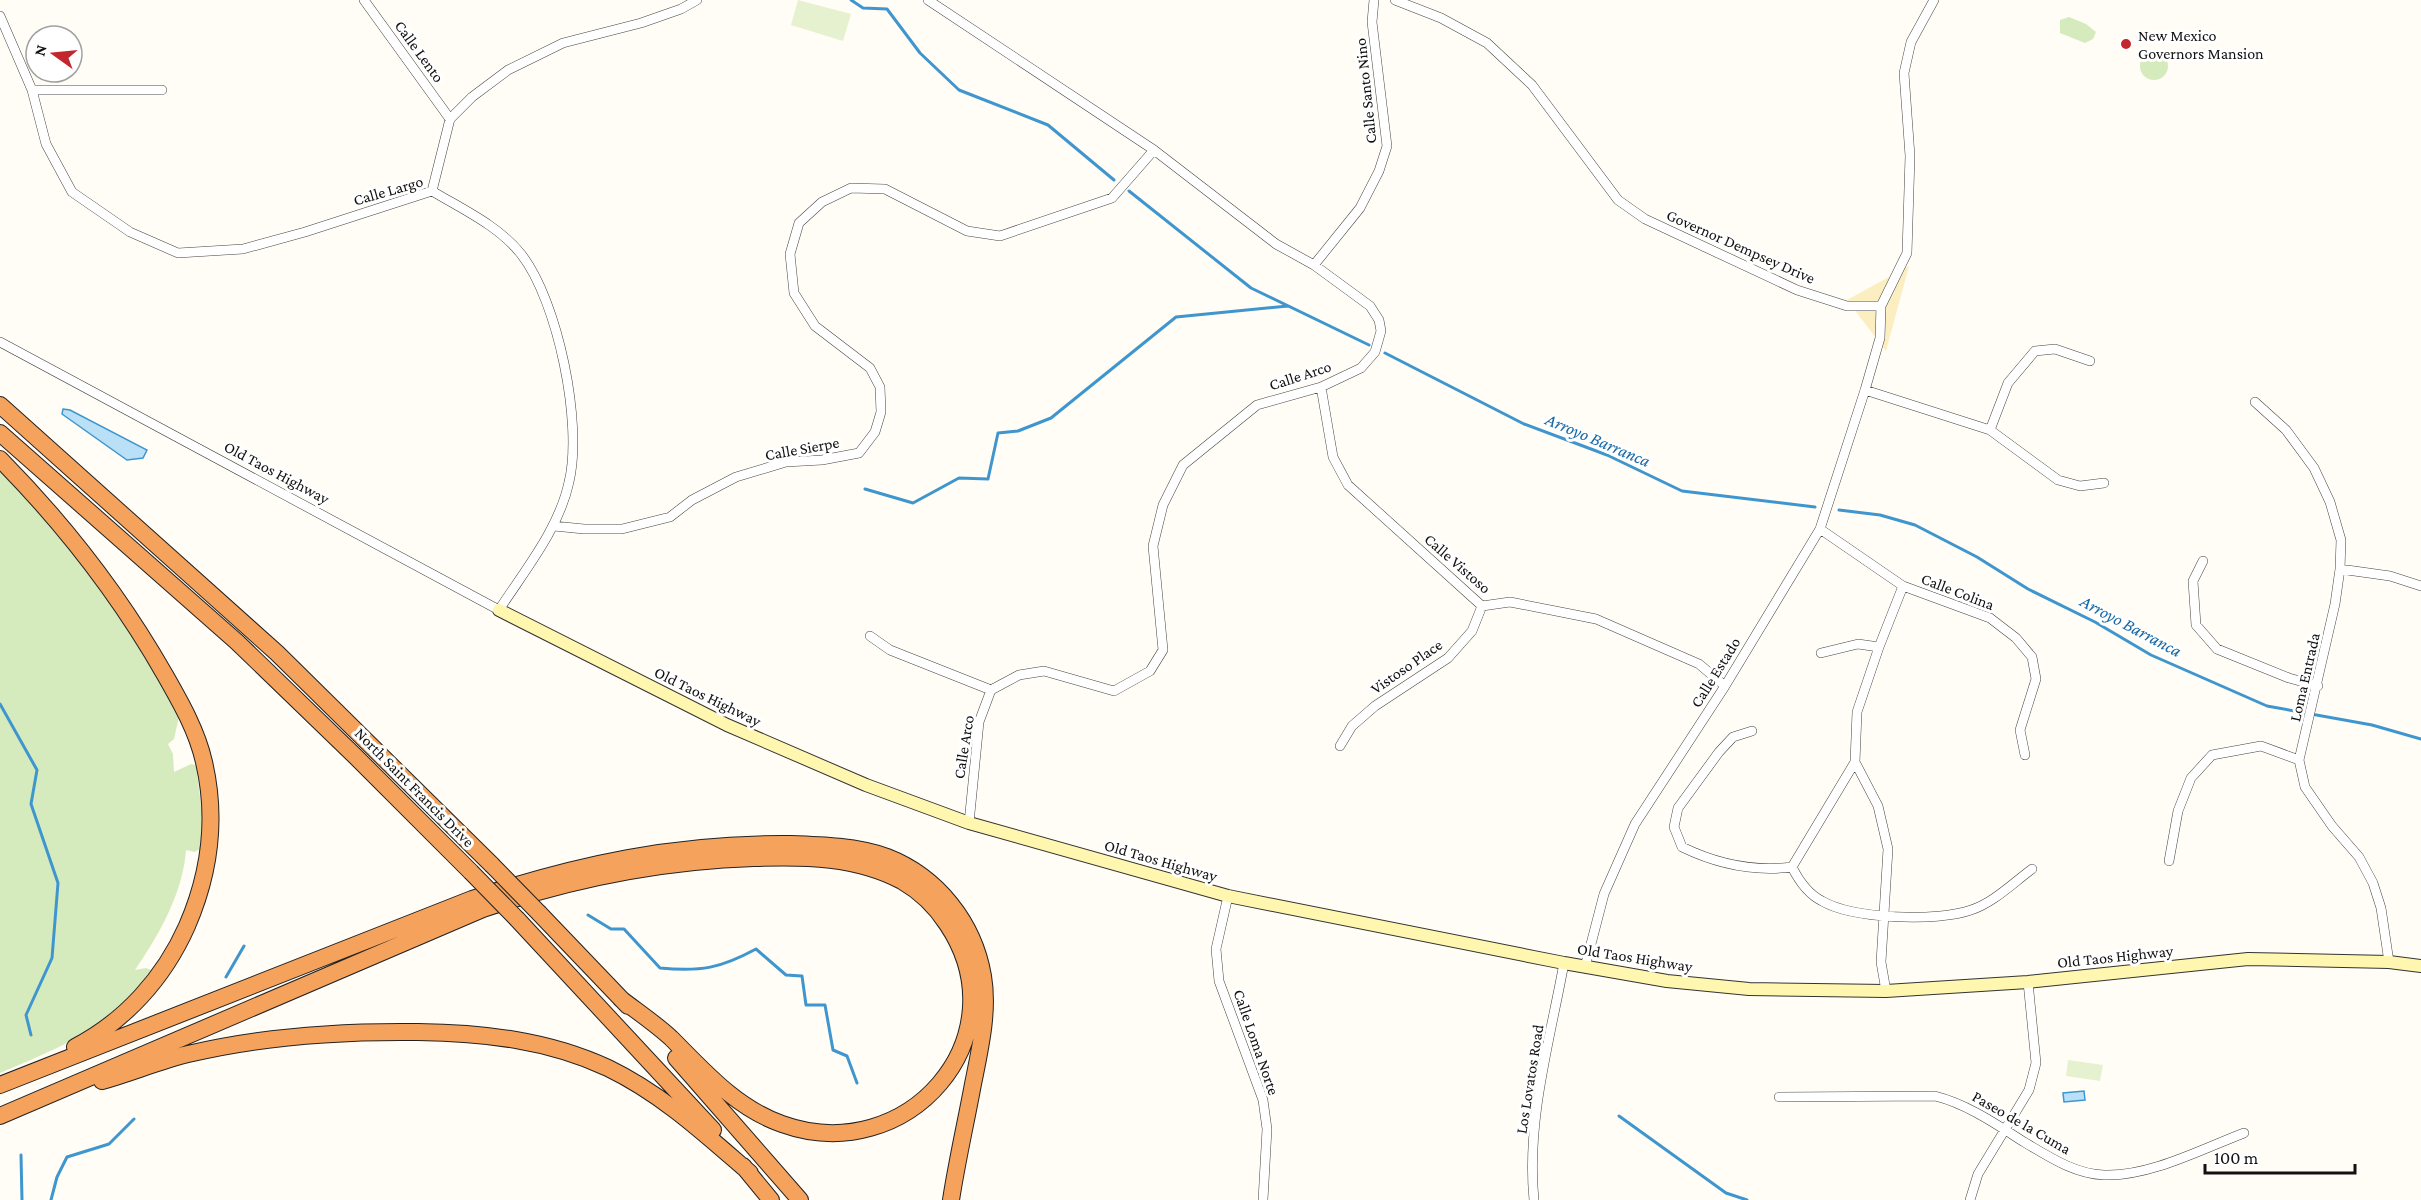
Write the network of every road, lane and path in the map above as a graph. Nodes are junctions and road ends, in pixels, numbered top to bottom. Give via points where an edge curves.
1 (364, 0) edge
2 (697, 0) edge
3 (928, 0) edge
4 (1374, 0) edge
5 (1395, 0) edge
6 (1934, 0) edge
7 (0, 16) edge
8 (32, 90) junction
9 (162, 90) dead end
10 (450, 119) junction
11 (1154, 150) junction
12 (432, 191) junction
13 (1314, 265) junction
14 (1881, 306) junction
15 (0, 342) edge
16 (2090, 361) dead end
17 (1321, 387) junction
18 (1865, 390) junction
19 (2255, 402) dead end
20 (0, 405) edge
21 (1990, 430) junction
22 (0, 433) edge
23 (0, 459) edge
24 (2104, 483) dead end
25 (554, 526) junction
26 (1820, 529) junction
27 (2203, 561) dead end
28 (2340, 569) junction
29 (1903, 586) junction
30 (2421, 586) edge
31 (1482, 606) junction
32 (499, 610) junction
33 (870, 636) dead end
34 (1879, 647) junction
35 (1821, 653) dead end
36 (1725, 686) junction
37 (2318, 686) junction
38 (991, 690) junction
39 (1752, 731) dead end
40 (1340, 746) dead end
41 (2025, 755) dead end
42 (2299, 760) junction
43 (1855, 762) junction
44 (969, 823) junction
45 (2169, 861) dead end
46 (1792, 867) junction
47 (2032, 869) dead end
48 (1227, 896) junction
49 (1883, 916) junction
50 (2389, 962) junction
51 (1564, 963) junction
52 (2421, 966) edge
53 (1585, 967) junction
54 (2028, 982) junction
55 (1886, 991) junction
56 (621, 999) junction
57 (1, 1085) edge
58 (1779, 1097) dead end
59 (32, 1102) junction
60 (0, 1116) edge
61 (2004, 1129) junction
62 (2244, 1133) dead end
63 (750, 1173) junction
64 (771, 1200) edge
65 (800, 1200) edge
66 (951, 1200) edge
67 (1263, 1200) edge
68 (1534, 1200) edge
69 (1970, 1200) edge

1 - 10 street, Calle Lento
2 - 10 street via 641,23 563,43 508,70
3 - 11 street, Calle Arco
4 - 13 street, Calle Santo Nino via 1372,22 1388,146 1360,208
5 - 14 street, Governor Dempsey Drive via 1441,18 1487,43 1532,86 1618,200 1645,219 1797,290 1847,306
6 - 14 street via 1911,42 1904,73 1910,156 1907,253
7 - 8 street, Calle Largo
8 - 9 street
8 - 12 street, Calle Largo via 46,144 72,192 130,232 178,254 243,249
10 - 12 street
11 - 13 street, Calle Arco via 1276,244
11 - 25 street, Calle Sierpe via 1112,198 1000,236 967,231 885,189 851,188 822,202 799,223 790,254 794,293 815,326 870,368 880,387 881,412 875,432 860,453 786,462 736,477 692,500 670,517 622,529
12 - 25 street, Calle Largo via 485,222 520,252 548,302 568,391 573,437 570,482
13 - 17 street, Calle Arco via 1370,306 1381,331 1375,352 1361,368
14 - 18 street, Calle Estado via 1880,338
15 - 32 street, Old Taos Highway
16 - 21 street via 2055,349 2035,351 2008,382
17 - 31 street, Calle Vistoso via 1333,458 1348,485
17 - 38 street, Calle Arco via 1257,405 1183,465 1163,506 1153,546 1163,650 1150,671 1114,691 1044,671 1019,675
18 - 21 street
18 - 26 street, Calle Estado
19 - 28 street, Loma Entrada via 2286,430 2314,468 2330,502 2341,540
20 - 56 highway, North Saint Francis Drive, bridge via 277,653
21 - 24 street via 2058,480 2080,486
22 - 63 highway, North Saint Francis Drive, bridge via 237,642 355,756 654,1064
23 - 57 highway via 67,531 152,652 196,737 208,784 211,820 200,892 182,938 155,980 97,1035
25 - 32 street, Calle Largo
26 - 29 street, Calle Colina
26 - 36 street, Calle Estado
27 - 37 street via 2193,581 2196,625 2217,649
28 - 30 street via 2390,576
28 - 37 street, Loma Entrada
29 - 34 street, Calle Colina
29 - 41 street, Calle Colina via 1990,618 2016,638 2032,657 2036,679 2020,730
31 - 36 street, Calle Vistoso via 1510,602 1596,619 1699,664
31 - 40 street, Vistoso Place via 1472,631 1448,658 1374,706 1352,726
32 - 44 street, Old Taos Highway via 727,725
33 - 38 street via 890,650
34 - 35 street via 1858,644
34 - 43 street, Calle Colina via 1857,711
36 - 53 street, Calle Estado via 1635,824 1604,894
37 - 42 street, Loma Entrada
38 - 44 street, Calle Arco via 980,722
39 - 46 street via 1733,737 1719,752 1678,808 1674,827 1682,847 1702,857 1751,869
42 - 45 street via 2261,746 2212,755 2191,778 2178,811
42 - 50 street, Loma Entrada via 2305,787 2359,857 2373,883
43 - 46 street, Calle Colina
43 - 49 street, Calle Colina via 1878,806 1888,849
44 - 48 street, Old Taos Highway
46 - 49 street via 1801,884 1822,901
47 - 49 street via 1972,910 1942,917
48 - 51 street, Old Taos Highway
48 - 67 street, Calle Loma Norte via 1216,949 1219,981 1263,1100 1267,1129
49 - 55 street, Calle Colina via 1881,962
50 - 52 street, Old Taos Highway
50 - 54 street, Old Taos Highway via 2247,959
51 - 53 street, Old Taos Highway
51 - 68 street, Los Lovatos Road via 1535,1117
53 - 55 street, Old Taos Highway via 1666,981 1749,989
54 - 55 street, Old Taos Highway
54 - 61 street via 2036,1063 2029,1090
56 - 59 highway via 751,1109 783,1124 831,1134 873,1128 923,1102 959,1054 970,1002 969,976 955,936 930,902 904,882 865,866 818,859 718,859 594,877 483,909
56 - 65 highway, North Saint Francis Drive
57 - 66 highway via 472,899 550,875 602,862 715,847 839,847 887,857 916,872 948,899 978,952 984,1026
58 - 61 street, Paseo de la Cuma via 1935,1096 1955,1101
59 - 60 highway
59 - 63 highway via 186,1054 255,1041 348,1033 479,1034 543,1045 608,1068 666,1102
61 - 62 street, Paseo de la Cuma via 2054,1160 2103,1175 2167,1163
61 - 69 street via 1978,1174
63 - 64 highway, North Saint Francis Drive

